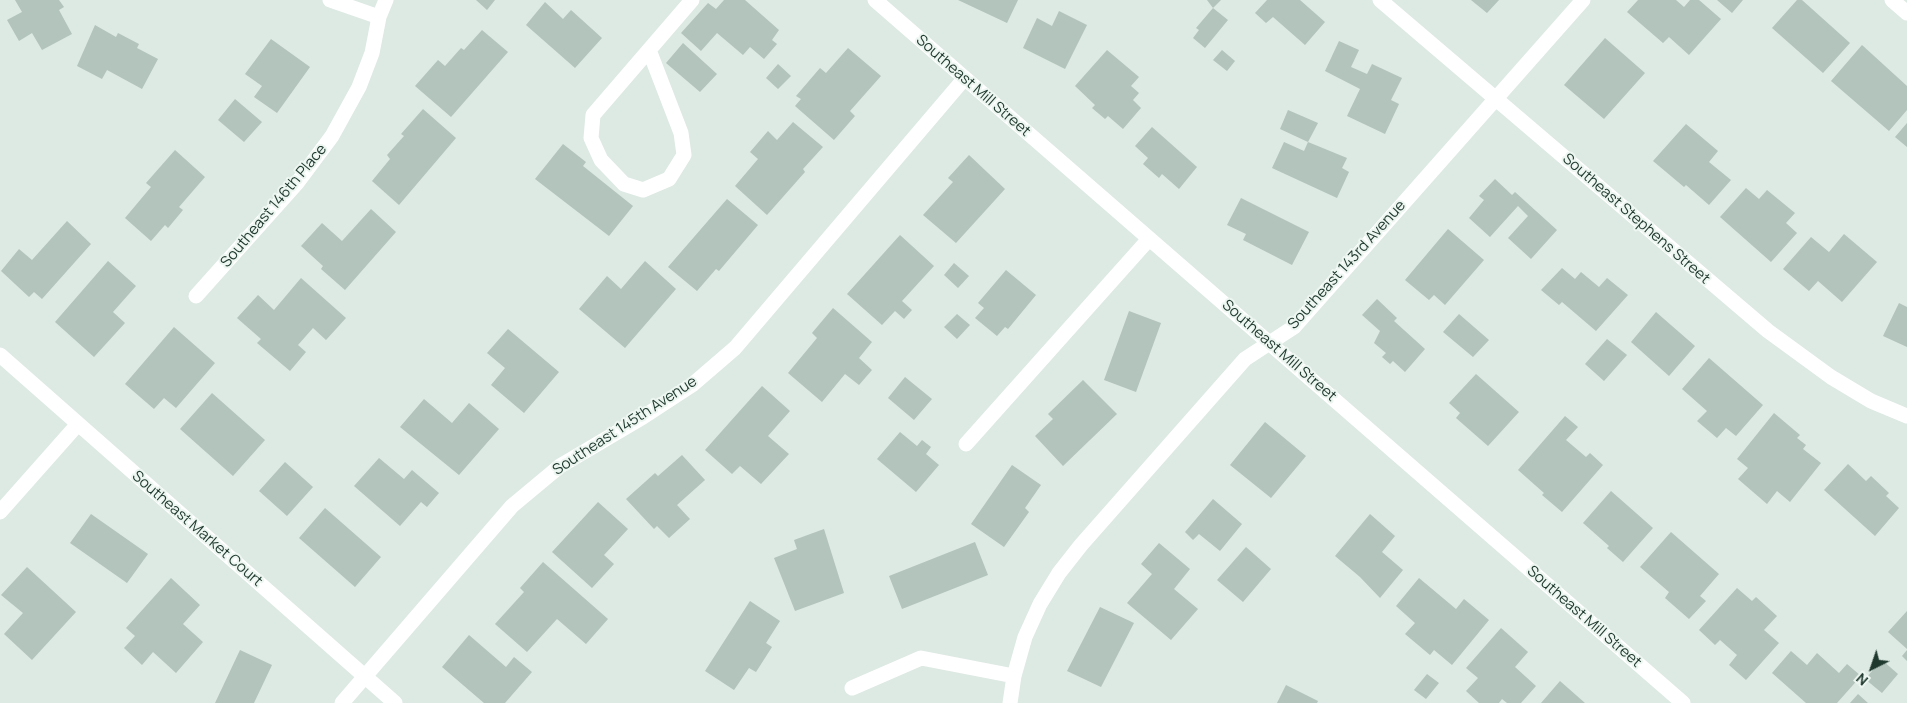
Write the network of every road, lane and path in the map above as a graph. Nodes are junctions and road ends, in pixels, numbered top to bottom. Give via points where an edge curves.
1 (330, 0) edge
2 (386, 0) edge
3 (692, 0) edge
4 (875, 0) edge
5 (1380, 0) edge
6 (1583, 0) edge
7 (1892, 0) edge
8 (1907, 14) edge
9 (379, 17) junction
10 (649, 50) junction
11 (964, 79) junction
12 (1496, 98) junction
13 (1149, 239) junction
14 (196, 296) dead end
15 (1270, 342) junction
16 (0, 355) edge
17 (1907, 416) edge
18 (78, 424) junction
19 (966, 444) dead end
20 (0, 512) edge
21 (1014, 676) junction
22 (365, 677) junction
23 (852, 688) dead end
24 (342, 703) edge
25 (394, 703) edge
26 (1010, 703) edge
27 (1682, 703) edge

1 - 9 street
2 - 9 street, Southeast 146th Place
3 - 10 street
4 - 11 street, Southeast Mill Street
5 - 12 street, Southeast Stephens Street
6 - 12 street, Southeast 143rd Avenue
7 - 8 street
9 - 14 street, Southeast 146th Place via 372,52 359,87 332,136 297,183
10 - 10 street via 593,115 591,138 602,160 624,184 643,190 669,179 684,155 681,133
11 - 13 street, Southeast Mill Street
11 - 22 street, Southeast 145th Avenue via 735,348 692,385 560,466 512,506
12 - 15 street, Southeast 143rd Avenue via 1294,327
12 - 17 street, Southeast Stephens Street via 1768,331 1830,377 1871,401
13 - 15 street, Southeast Mill Street
13 - 19 street
15 - 21 street, Southeast 143rd Avenue via 1244,359 1075,552 1040,604 1025,637
15 - 27 street, Southeast Mill Street
16 - 18 street, Southeast Market Court
18 - 20 street
18 - 22 street, Southeast Market Court
21 - 23 street via 921,658
21 - 26 street, Southeast 143rd Avenue
22 - 24 street, Southeast 145th Avenue
22 - 25 street, Southeast Market Court

